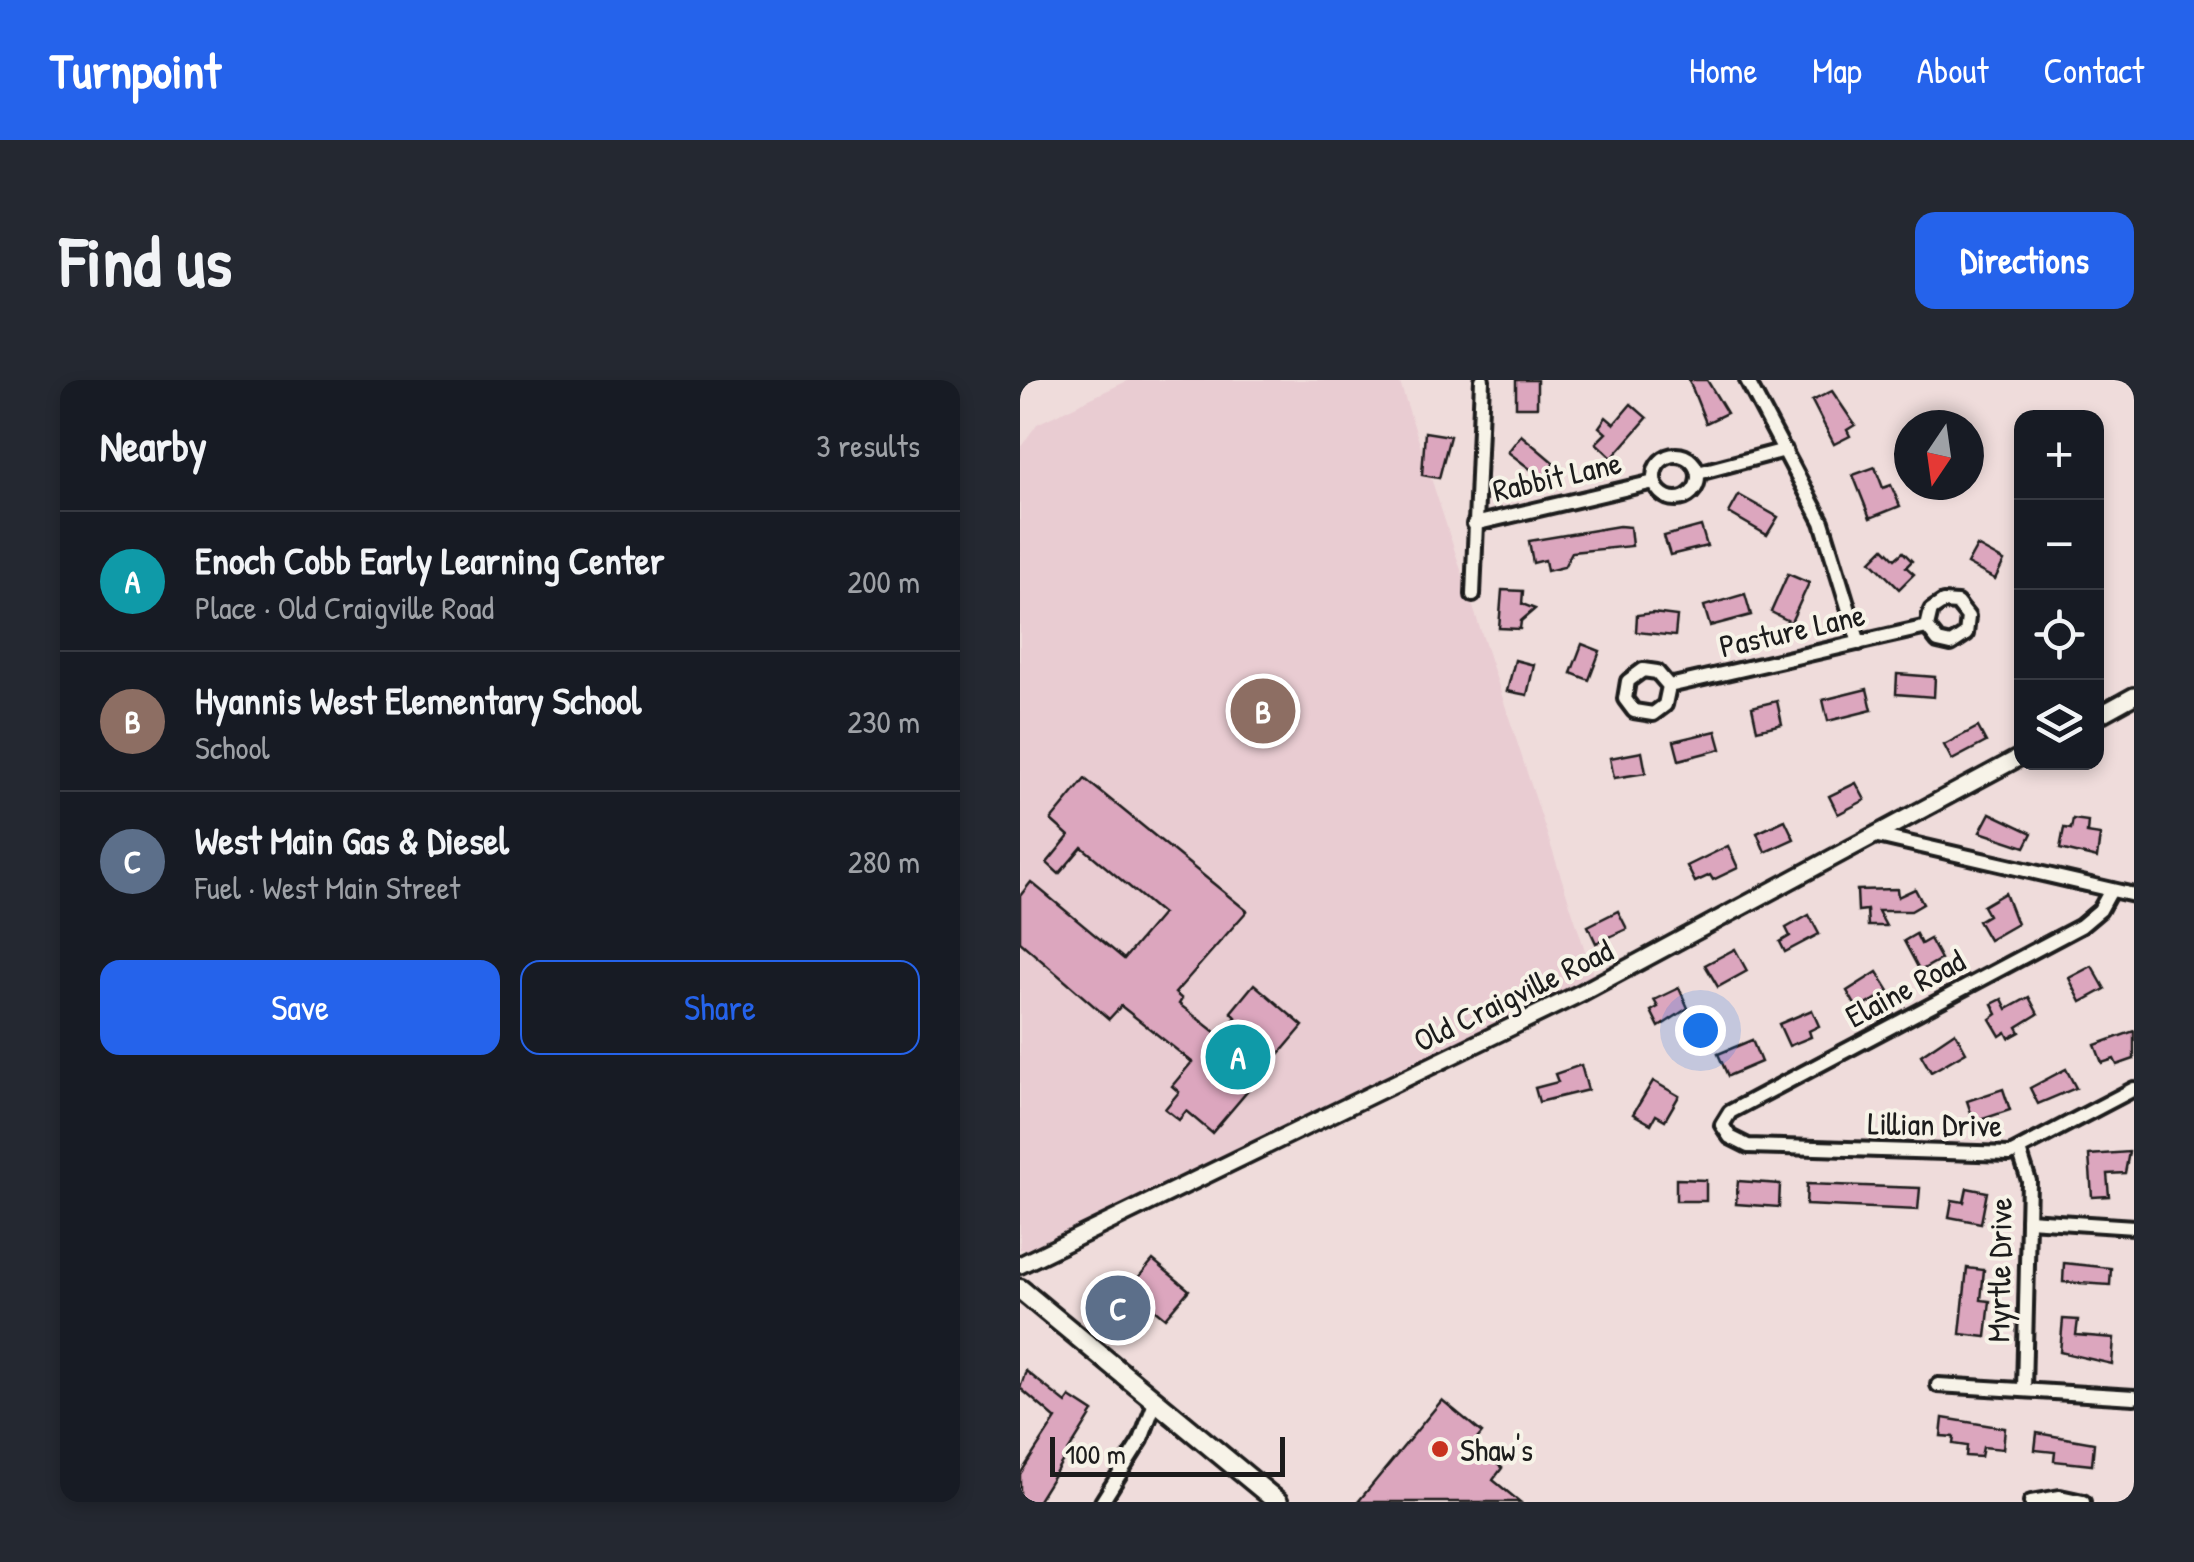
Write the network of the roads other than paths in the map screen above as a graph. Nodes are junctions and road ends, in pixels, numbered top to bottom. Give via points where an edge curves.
1 (1482, 380) edge
2 (1747, 380) edge
3 (1786, 450) junction
4 (1698, 473) junction
5 (1654, 482) junction
6 (1474, 524) junction
7 (1472, 595) dead end
8 (1927, 627) dead end
9 (1858, 643) junction
10 (1668, 686) dead end
11 (2134, 696) edge
12 (2104, 712) edge
13 (2014, 760) edge
14 (1878, 836) junction
15 (2112, 890) junction
16 (2134, 895) edge
17 (2134, 1089) edge
18 (1724, 1130) joint
19 (2020, 1153) junction
20 (2028, 1220) junction
21 (2134, 1226) edge
22 (1020, 1266) edge
23 (1020, 1290) edge
24 (1938, 1384) dead end
25 (2024, 1390) junction
26 (2134, 1397) edge
27 (1156, 1400) junction
28 (1102, 1502) edge
29 (1278, 1502) edge
30 (2031, 1502) edge
31 (2083, 1502) edge

1 - 6 street
2 - 3 street
3 - 4 street, Rabbit Lane
3 - 9 street via 1822,522
4 - 5 street, Rabbit Lane via 1693,492 1680,499 1661,495
4 - 5 street, Rabbit Lane via 1691,461 1674,455 1658,464
5 - 6 street, Rabbit Lane
6 - 7 street
8 - 9 street, Pasture Lane
9 - 10 street, Pasture Lane
11 - 12 street
13 - 14 street, Old Craigville Road
14 - 15 street
14 - 22 street, Old Craigville Road via 1476,1046
15 - 16 street
15 - 18 street, Elaine Road via 2081,926 1730,1112
17 - 19 street, Lillian Drive
18 - 19 street, Lillian Drive via 1758,1146
19 - 20 street, Myrtle Drive via 2028,1174
20 - 21 street
20 - 25 street, Myrtle Drive
23 - 27 main road
24 - 25 street
25 - 26 street
27 - 28 street via 1141,1440
27 - 29 main road
30 - 31 street

